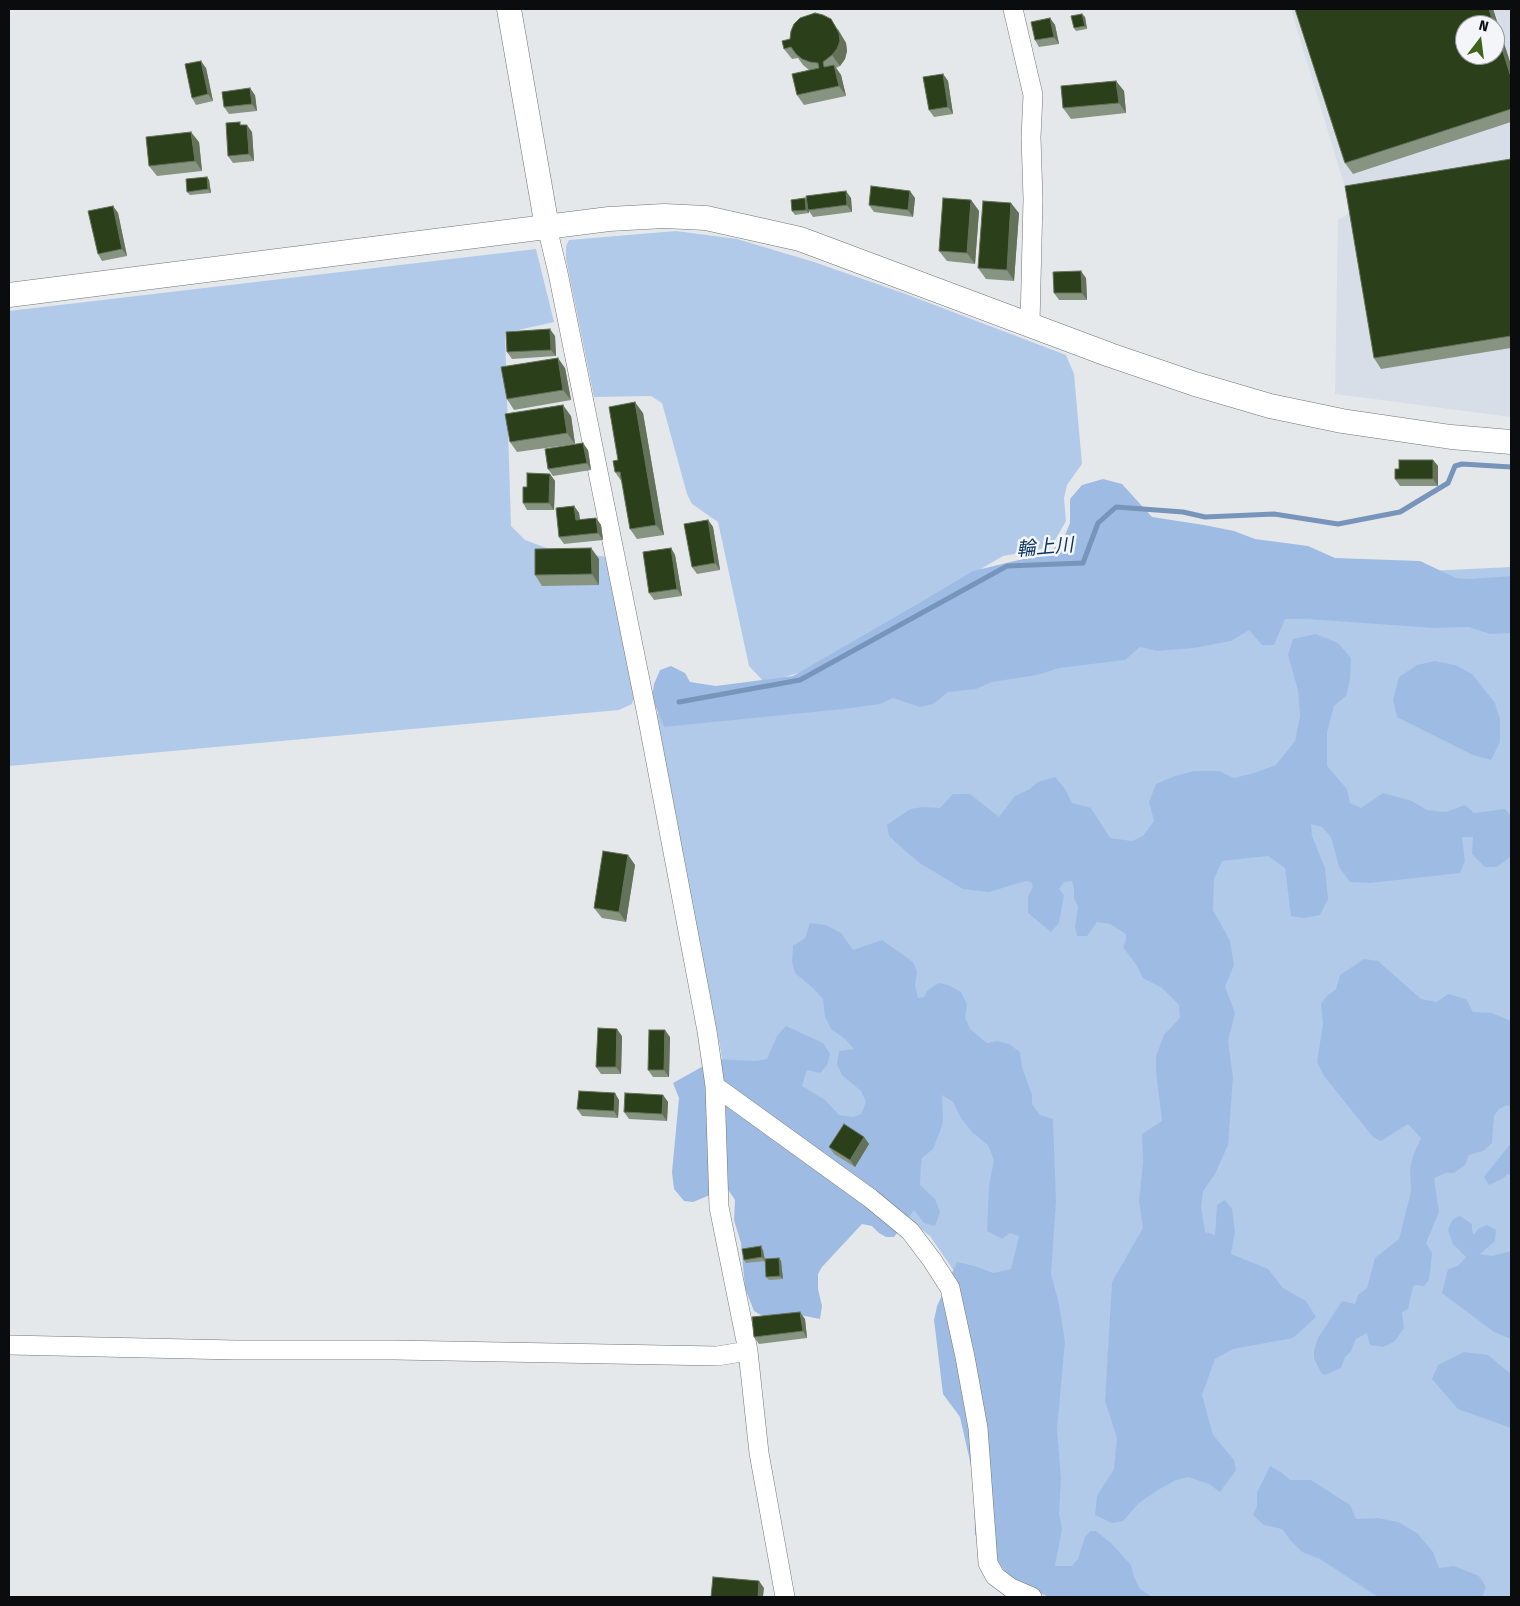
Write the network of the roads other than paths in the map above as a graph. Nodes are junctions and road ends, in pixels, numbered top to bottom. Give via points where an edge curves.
1 (509, 9) edge
2 (1013, 9) edge
3 (546, 227) junction
4 (9, 295) edge
5 (1030, 324) junction
6 (1511, 442) edge
7 (715, 1086) junction
8 (9, 1345) edge
9 (748, 1351) junction
10 (785, 1597) edge
11 (1032, 1597) edge

1 - 3 street
2 - 5 street via 1033,95
3 - 4 street
3 - 5 street via 628,218 706,218 800,239
3 - 7 street via 560,282 648,720
5 - 6 street via 1110,355 1270,406 1451,437
7 - 9 street via 719,1207
7 - 11 street via 870,1198 910,1231 950,1288 978,1428 988,1563 995,1576 1011,1588
8 - 9 street via 717,1356
9 - 10 street via 759,1453

